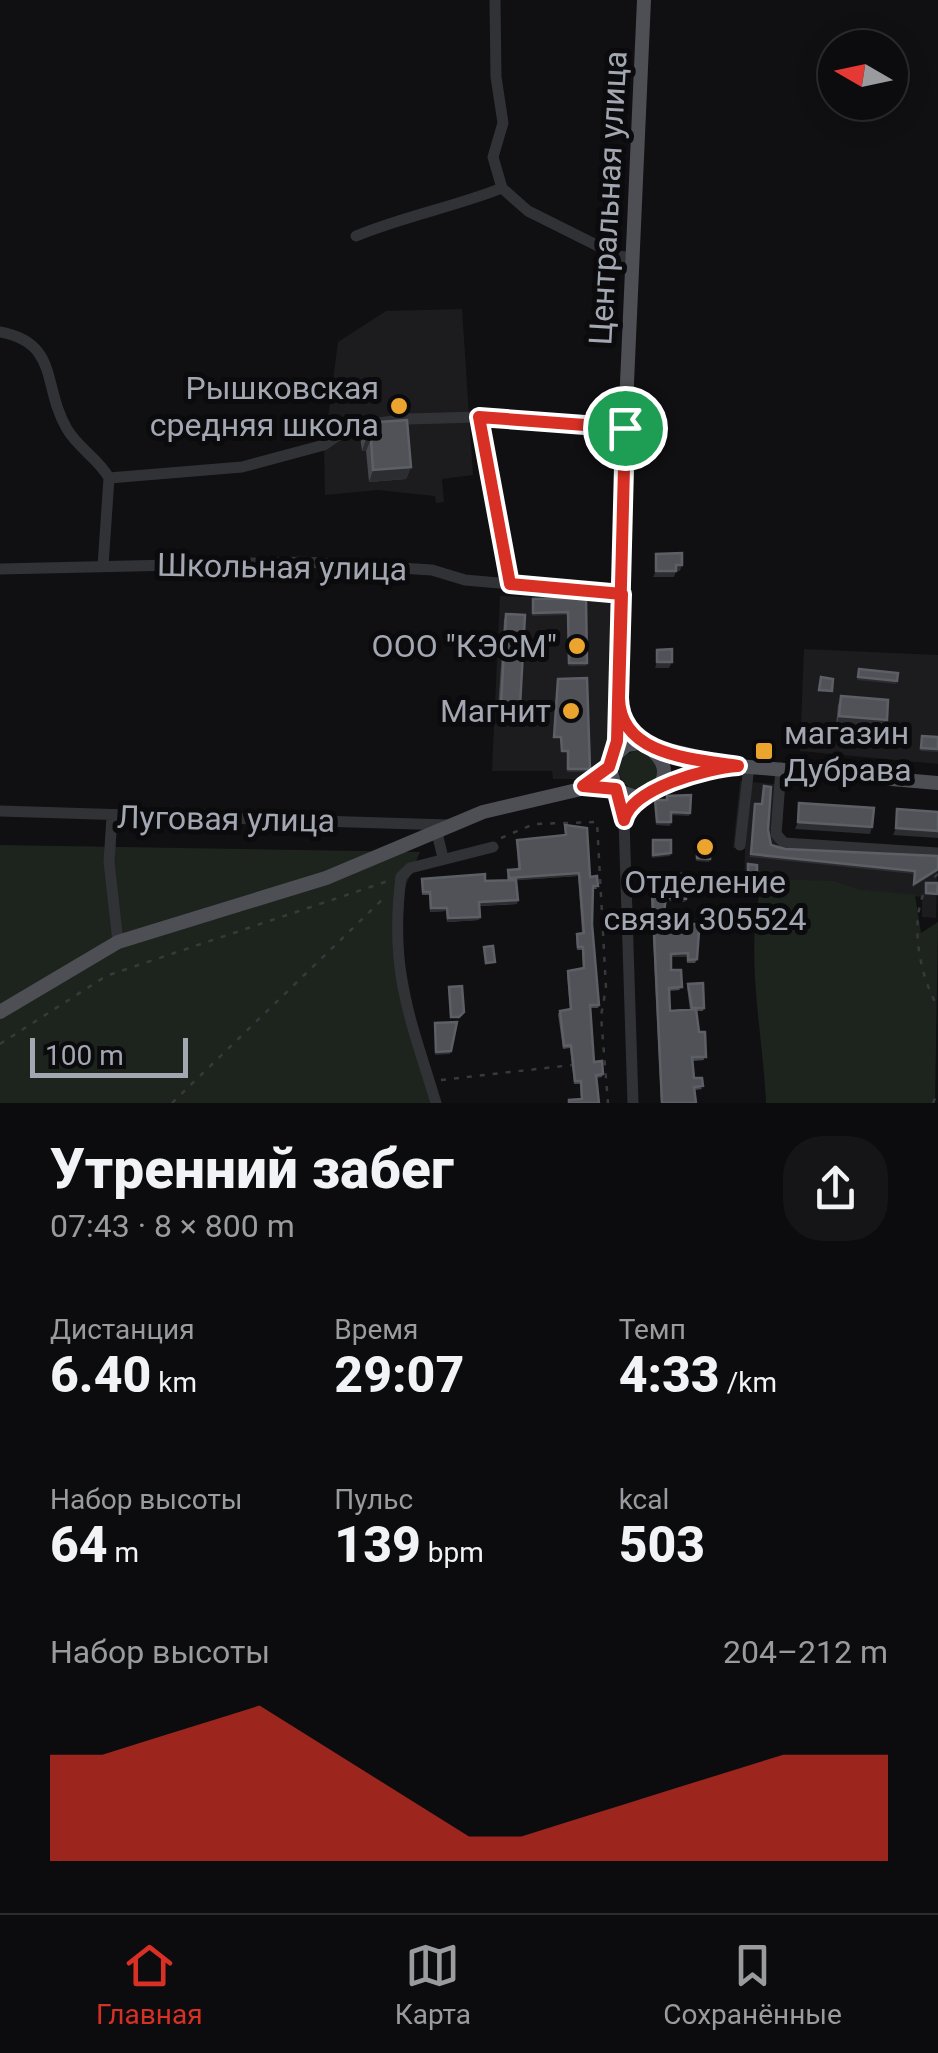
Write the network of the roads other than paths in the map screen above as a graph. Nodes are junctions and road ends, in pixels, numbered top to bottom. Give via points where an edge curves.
1 (495, 0) edge
2 (644, 0) edge
3 (502, 188) junction
4 (356, 236) dead end
5 (633, 258) junction
6 (0, 332) edge
7 (625, 428) junction
8 (109, 478) junction
9 (102, 566) junction
10 (0, 569) edge
11 (622, 594) junction
12 (619, 698) junction
13 (650, 746) junction
14 (614, 757) junction
15 (744, 766) junction
16 (781, 768) junction
17 (938, 782) edge
18 (583, 786) junction
19 (616, 789) junction
20 (656, 792) junction
21 (640, 798) junction
22 (0, 811) edge
23 (112, 817) junction
24 (624, 820) junction
25 (453, 826) junction
26 (438, 833) junction
27 (740, 845) dead end
28 (493, 847) road end
29 (938, 854) edge
30 (443, 858) junction
31 (118, 942) junction
32 (0, 1012) edge
33 (436, 1103) edge
34 (633, 1103) edge

1 - 3 street via 503,123 493,157
2 - 5 main road, Центральная улица
3 - 4 street
3 - 5 street via 528,212
5 - 7 main road, Центральная улица
6 - 8 street via 24,336 38,349 68,430
7 - 8 street via 479,417 366,423 324,444 242,466
7 - 11 main road, Центральная улица
8 - 9 street
9 - 10 street, Школьная улица
9 - 11 street, Школьная улица via 305,562
11 - 12 main road, Центральная улица
12 - 13 main road via 626,727
12 - 14 main road, Центральная улица
13 - 14 main road via 627,745
13 - 15 main road
13 - 20 main road via 665,768
14 - 18 main road via 603,776
14 - 19 main road via 610,777
15 - 16 main road
15 - 20 main road via 706,770
15 - 27 street
16 - 17 main road
16 - 29 street via 776,834 784,843
18 - 19 main road
18 - 25 main road
19 - 21 main road
19 - 24 street
20 - 21 main road
21 - 24 street
22 - 23 street, Луговая улица
23 - 25 street, Луговая улица
23 - 31 street via 109,862
24 - 34 street
25 - 26 main road
26 - 30 street
26 - 31 main road via 326,878
28 - 30 street
30 - 33 street via 410,868 400,880 404,1004
31 - 32 main road

